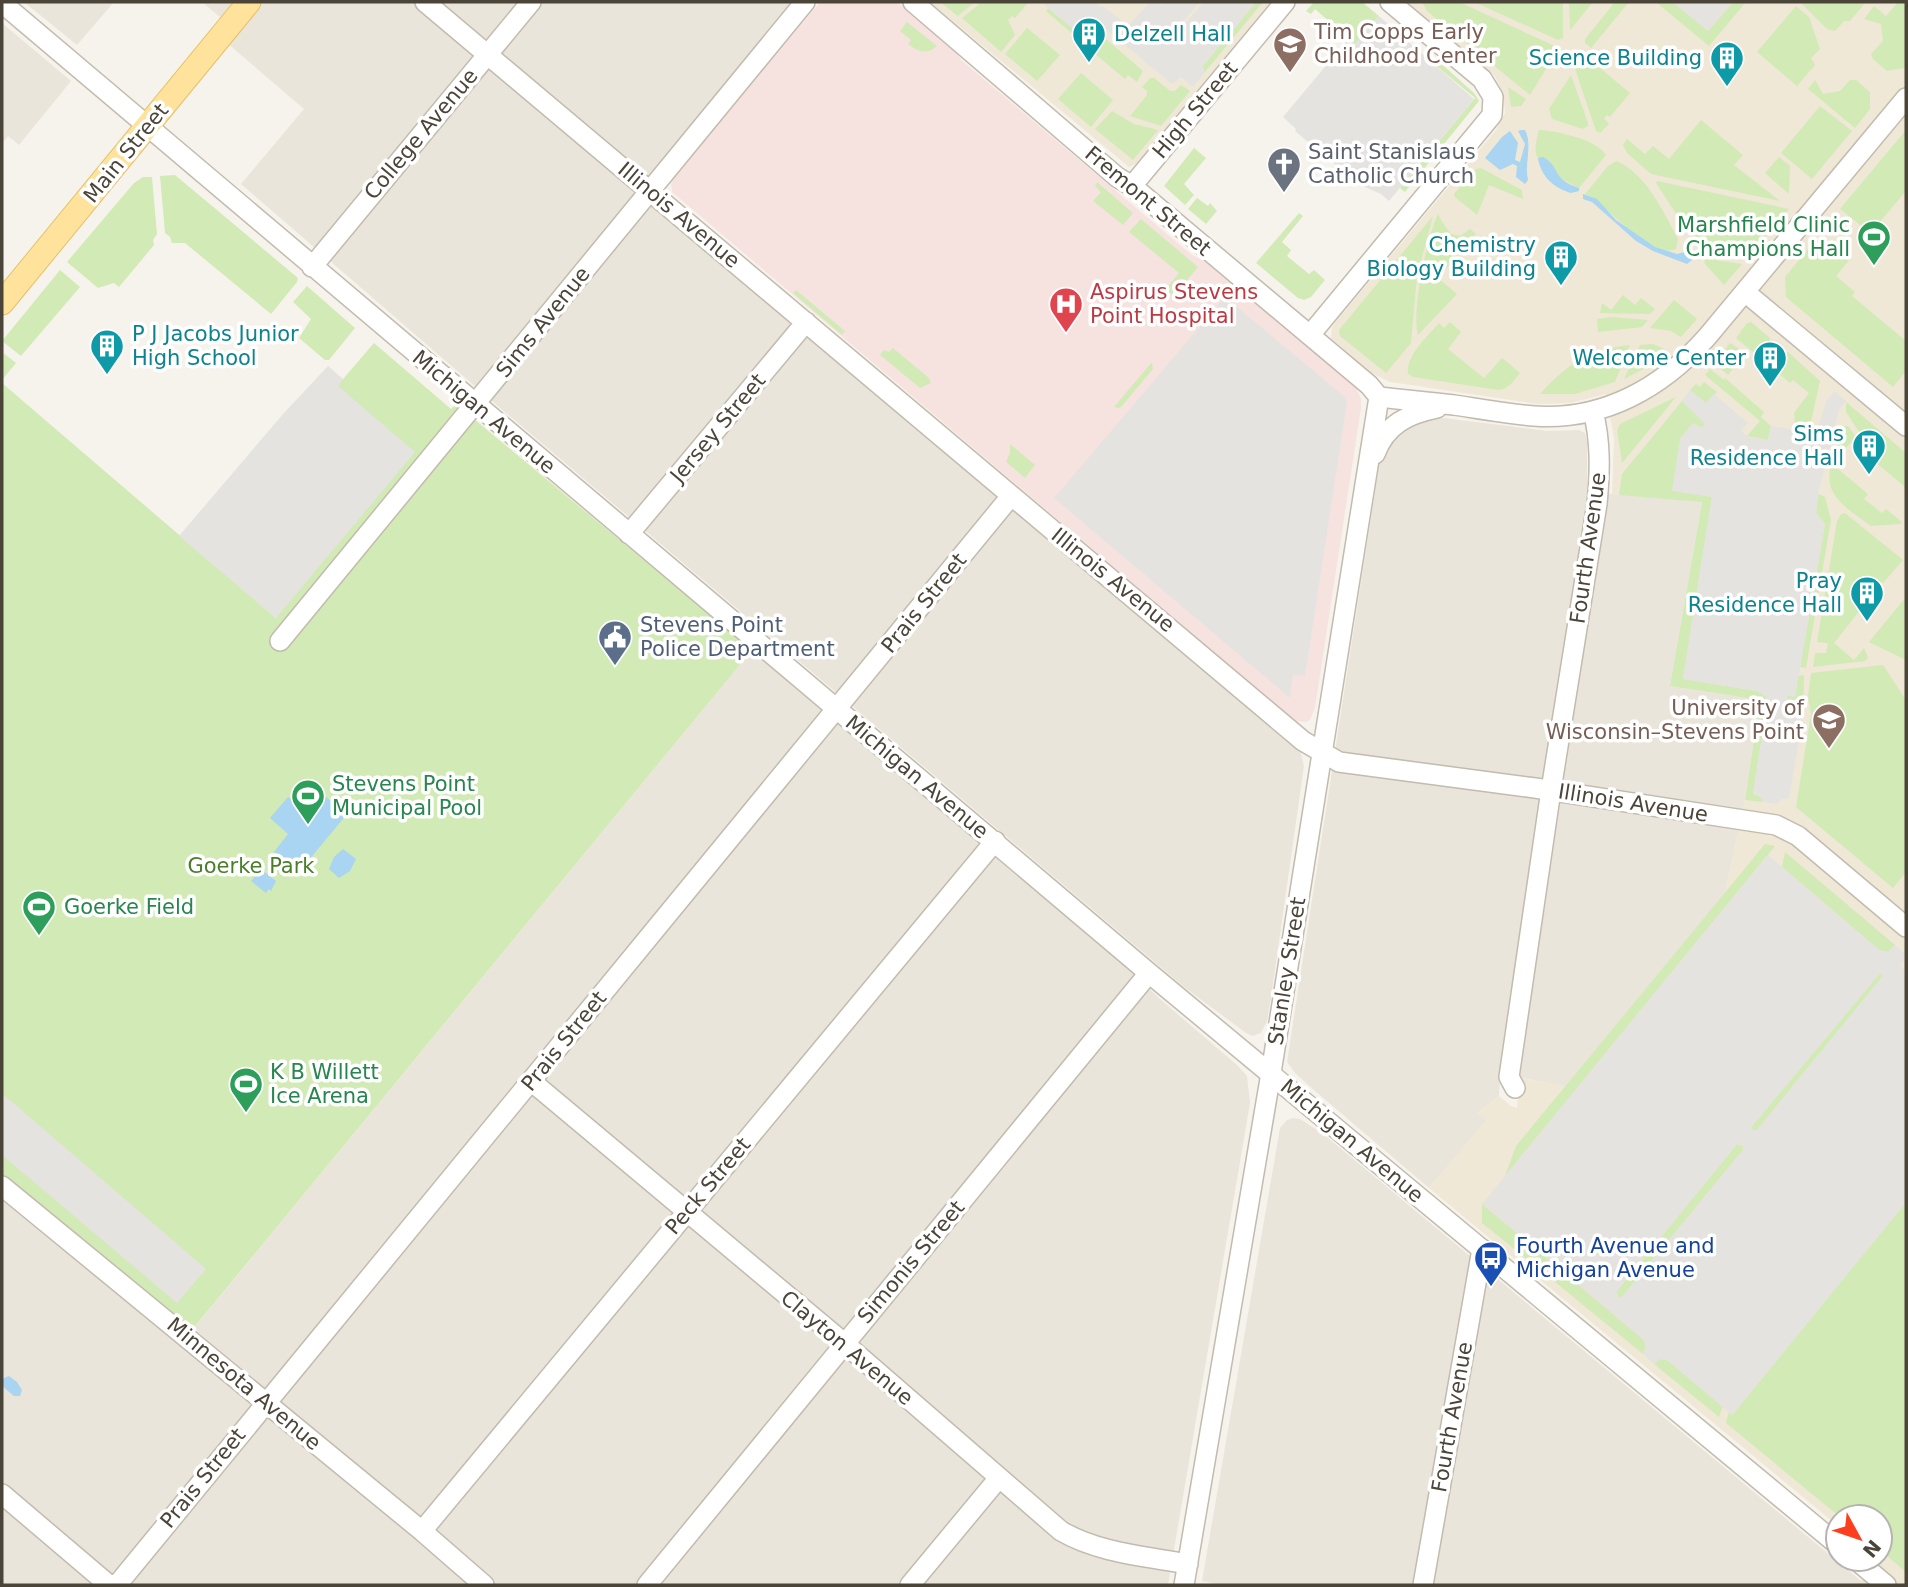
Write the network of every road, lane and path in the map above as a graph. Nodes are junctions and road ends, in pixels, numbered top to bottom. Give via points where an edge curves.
1 (249, 2) edge
2 (425, 2) edge
3 (531, 2) edge
4 (805, 2) edge
5 (913, 2) edge
6 (1285, 2) edge
7 (1390, 2) edge
8 (2, 3) edge
9 (487, 55) junction
10 (1906, 98) edge
11 (148, 125) junction
12 (1132, 186) junction
13 (649, 191) junction
14 (312, 267) junction
15 (1745, 292) junction
16 (2, 303) edge
17 (806, 322) junction
18 (1310, 335) junction
19 (1379, 397) junction
20 (475, 405) junction
21 (1452, 405) junction
22 (1592, 411) junction
23 (1906, 426) edge
24 (1365, 482) junction
25 (1011, 496) junction
26 (629, 534) junction
27 (280, 641) dead end
28 (836, 710) junction
29 (1322, 752) junction
30 (1551, 790) junction
31 (995, 841) junction
32 (1906, 928) edge
33 (1149, 973) junction
34 (1271, 1073) junction
35 (531, 1081) junction
36 (1515, 1088) dead end
37 (3, 1189) edge
38 (686, 1212) junction
39 (1482, 1249) junction
40 (844, 1343) junction
41 (265, 1402) junction
42 (998, 1479) junction
43 (2, 1494) edge
44 (422, 1531) junction
45 (1824, 1533) edge
46 (1188, 1564) junction
47 (1872, 1573) edge
48 (109, 1585) edge
49 (117, 1585) edge
50 (484, 1585) edge
51 (647, 1585) edge
52 (911, 1585) edge
53 (1184, 1585) edge
54 (1423, 1585) edge
55 (1886, 1585) edge

1 - 11 main road, Main Street
2 - 9 street, Illinois Avenue
3 - 9 street, College Avenue
4 - 13 street, Sims Avenue
5 - 12 street, Fremont Street
6 - 12 street, High Street
7 - 18 street via 1482,79 1494,106 1486,125
8 - 11 street, Michigan Avenue
9 - 13 street, Illinois Avenue
9 - 14 street, College Avenue
10 - 15 street
11 - 14 street, Michigan Avenue
11 - 16 main road, Main Street
12 - 18 street, Fremont Street
13 - 17 street, Illinois Avenue
13 - 20 street, Sims Avenue
14 - 20 street, Michigan Avenue
15 - 22 street via 1671,373 1630,398
15 - 23 street
17 - 25 street, Illinois Avenue
17 - 26 street, Jersey Street
18 - 19 street, Fremont Street
19 - 21 street
19 - 24 street, Stanley Street
20 - 26 street, Michigan Avenue
20 - 27 street, Sims Avenue
21 - 22 street via 1536,416
21 - 24 street via 1411,415 1388,430
22 - 30 street, Fourth Avenue via 1600,452 1597,504
24 - 29 street, Stanley Street
25 - 28 street, Prais Street
25 - 29 street, Illinois Avenue via 1303,741
26 - 28 street, Michigan Avenue
28 - 31 street, Michigan Avenue
28 - 35 street, Prais Street
29 - 30 street, Illinois Avenue via 1339,762
29 - 34 street, Stanley Street
30 - 32 street, Illinois Avenue via 1786,829
30 - 36 street, Fourth Avenue via 1509,1077
31 - 33 street, Michigan Avenue
31 - 38 street, Peck Street
33 - 34 street, Michigan Avenue
33 - 40 street, Simonis Street
34 - 39 street, Michigan Avenue
34 - 46 street, Stanley Street
35 - 38 street, Clayton Avenue
35 - 41 street, Prais Street
37 - 41 street, Minnesota Avenue
38 - 40 street, Clayton Avenue
38 - 44 street, Peck Street
39 - 45 street, Michigan Avenue
39 - 54 street, Fourth Avenue
40 - 42 street, Clayton Avenue
40 - 51 street, Simonis Street
41 - 44 street, Minnesota Avenue
41 - 49 street, Prais Street
42 - 46 street, Clayton Avenue via 1078,1541
42 - 52 street
43 - 48 street
44 - 50 street, Minnesota Avenue
46 - 53 street, Stanley Street
47 - 55 street

